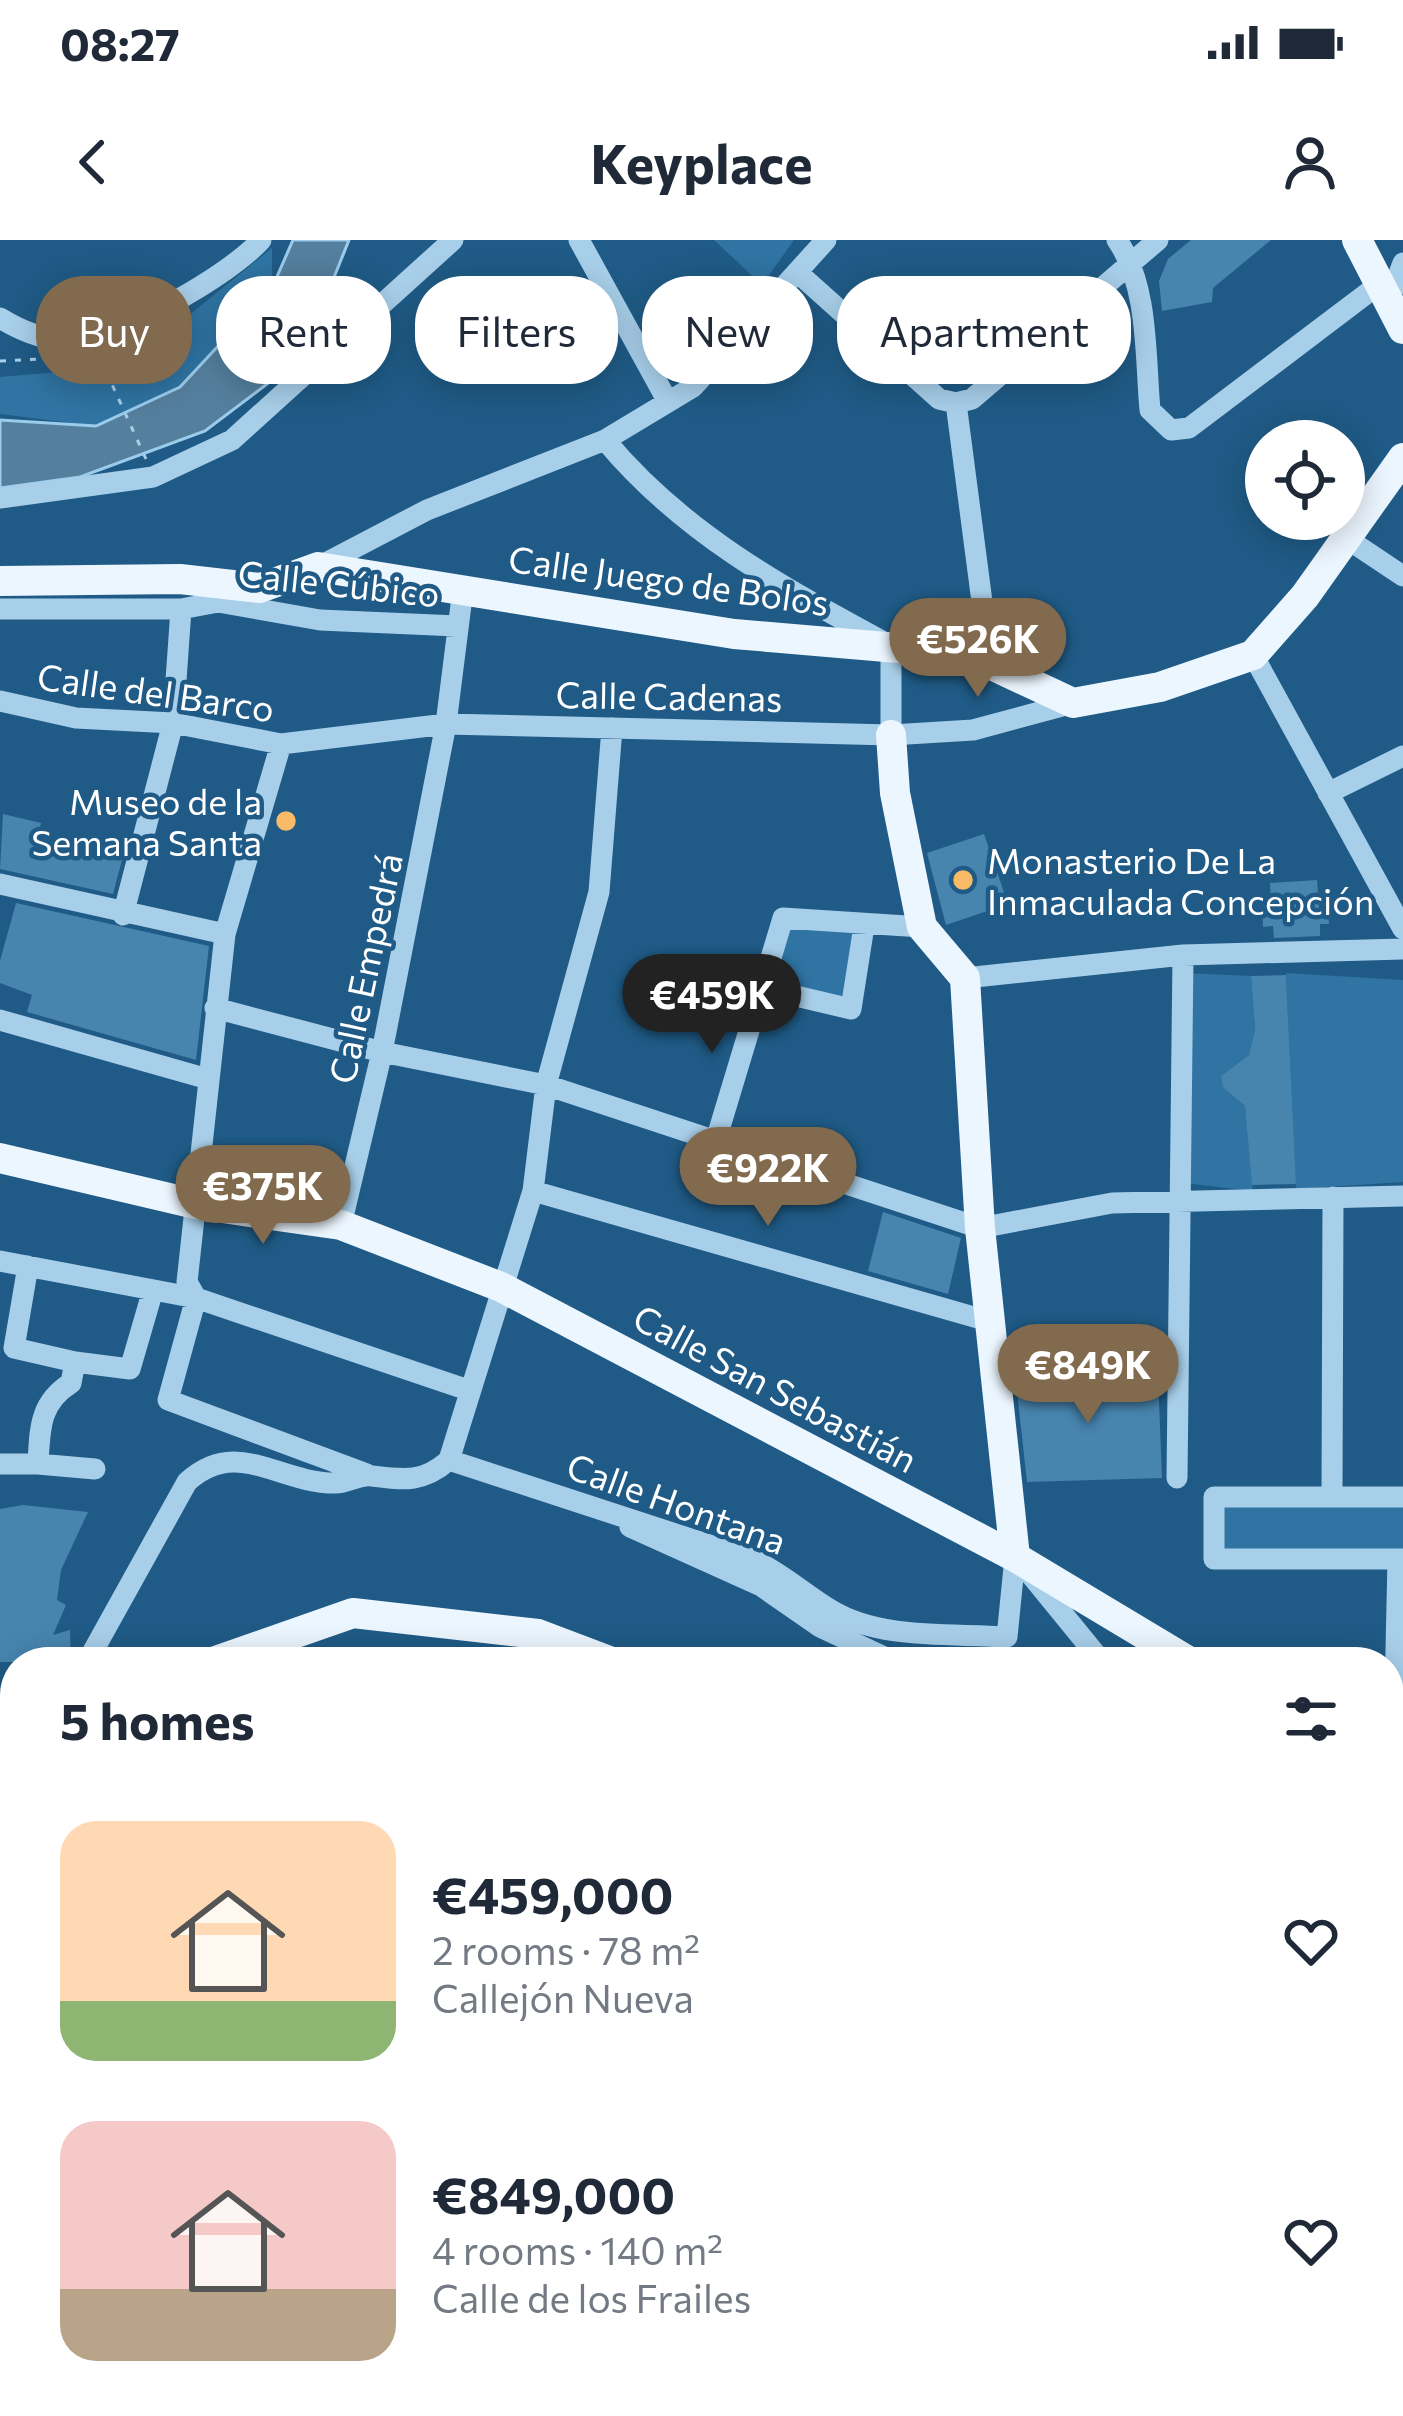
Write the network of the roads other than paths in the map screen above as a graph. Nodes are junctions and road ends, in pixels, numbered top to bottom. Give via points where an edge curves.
1 (261, 240) edge
2 (453, 240) edge
3 (579, 240) edge
4 (826, 240) edge
5 (1117, 240) edge
6 (1158, 240) edge
7 (1357, 240) edge
8 (1132, 261) junction
9 (1403, 263) edge
10 (797, 272) junction
11 (1390, 306) edge
12 (0, 318) edge
13 (668, 402) junction
14 (956, 404) junction
15 (605, 440) junction
16 (1403, 458) edge
17 (0, 498) edge
18 (1365, 511) edge
19 (1344, 540) edge
20 (1349, 540) edge
21 (318, 568) junction
22 (1403, 576) edge
23 (0, 580) edge
24 (463, 590) junction
25 (0, 609) edge
26 (181, 609) junction
27 (457, 626) junction
28 (891, 646) junction
29 (1253, 655) junction
30 (990, 663) junction
31 (0, 701) edge
32 (1073, 703) junction
33 (173, 723) junction
34 (446, 724) junction
35 (612, 728) junction
36 (891, 735) junction
37 (281, 744) junction
38 (1403, 756) edge
39 (1328, 793) junction
40 (0, 884) edge
41 (123, 915) junction
42 (864, 926) junction
43 (922, 927) junction
44 (1403, 929) edge
45 (225, 934) junction
46 (1403, 950) edge
47 (1183, 955) junction
48 (965, 978) junction
49 (762, 988) junction
50 (215, 1008) junction
51 (0, 1020) edge
52 (382, 1052) junction
53 (208, 1079) junction
54 (546, 1084) junction
55 (716, 1140) junction
56 (0, 1158) edge
57 (532, 1191) junction
58 (1403, 1196) edge
59 (1334, 1197) junction
60 (1177, 1203) junction
61 (195, 1204) junction
62 (341, 1225) junction
63 (980, 1228) junction
64 (0, 1261) edge
65 (28, 1266) junction
66 (501, 1287) junction
67 (153, 1290) junction
68 (196, 1298) junction
69 (988, 1321) junction
70 (75, 1362) junction
71 (468, 1390) junction
72 (449, 1460) junction
73 (0, 1464) edge
74 (38, 1464) junction
75 (95, 1469) dead end
76 (369, 1475) junction
77 (1177, 1478) dead end
78 (1332, 1497) junction
79 (1403, 1497) edge
80 (583, 1500) junction
81 (1015, 1557) junction
82 (1401, 1559) edge
83 (95, 1647) edge
84 (256, 1647) edge
85 (572, 1647) edge
86 (863, 1647) edge
87 (1090, 1647) edge
88 (1165, 1647) edge
89 (1399, 1647) edge

1 - 12 street via 217,278 89,338 47,338
2 - 17 street via 232,440 153,477
3 - 13 street
4 - 10 street
5 - 8 street
6 - 8 street
7 - 11 main road
8 - 11 street via 1150,410 1171,430 1189,428
8 - 14 street via 972,399
9 - 11 street
10 - 13 street via 693,387
10 - 14 street via 939,399
13 - 15 street
14 - 30 street
15 - 21 street via 427,510
15 - 28 street via 648,492 768,580
16 - 18 main road
19 - 29 main road
20 - 22 street
21 - 23 main road via 260,588 180,579
21 - 24 main road, Calle Juego de Bolos
24 - 27 street, Calle Empedrá
24 - 28 main road, Calle Juego de Bolos via 734,634
25 - 26 street, Calle Cúbico
26 - 27 street, Calle Cúbico via 218,602 320,620
26 - 33 street
27 - 34 street, Calle Empedrá
28 - 30 main road, Calle Juego de Bolos
28 - 36 street
29 - 32 main road via 1160,687
29 - 39 street
30 - 32 main road, Calle Juego de Bolos
31 - 33 street, Calle del Barco via 76,718
32 - 36 street, Calle Cadenas via 973,730
33 - 37 street, Calle del Barco
33 - 41 street
34 - 35 street, Calle Cadenas
34 - 37 street, Calle del Barco
34 - 52 street, Calle Empedrá
35 - 36 street, Calle Cadenas
35 - 54 street via 599,892
36 - 43 main road
37 - 45 street
38 - 39 street
39 - 44 street
40 - 41 street
41 - 45 street
42 - 43 street
42 - 49 street via 783,918
42 - 49 street via 851,1009
43 - 48 main road
45 - 50 street
46 - 47 street
47 - 48 street
47 - 60 street
48 - 63 main road
49 - 55 street
50 - 52 street
50 - 53 street
51 - 53 street
52 - 54 street
52 - 62 street, Calle Empedrá
53 - 61 street
54 - 55 street
54 - 57 street
55 - 63 street
56 - 61 main road, Calle San Sebastián
57 - 66 street
57 - 69 street
58 - 59 street
59 - 60 street
59 - 78 street
60 - 63 street via 1112,1203
60 - 77 street
61 - 62 main road, Calle San Sebastián
61 - 68 street via 187,1282
62 - 66 main road, Calle San Sebastián
63 - 69 main road
64 - 65 street
65 - 67 street
65 - 70 street via 14,1348
66 - 71 street
66 - 81 main road, Calle San Sebastián
67 - 68 street
67 - 70 street via 130,1369
68 - 71 street
68 - 76 street via 168,1400
69 - 81 main road
70 - 74 street via 71,1383 53,1394 41,1418
71 - 72 street
72 - 76 street via 433,1474 397,1483
72 - 80 street, Calle Hontana
73 - 74 street
74 - 75 street
76 - 83 street via 336,1483 224,1459 204,1467 187,1482
78 - 79 street
78 - 82 street via 1214,1497 1214,1559
80 - 81 street, Calle Hontana via 752,1559 833,1612 885,1630 1006,1637
80 - 86 street via 761,1586
81 - 87 street
81 - 88 main road, Calle San Sebastián
82 - 89 street
84 - 85 main road via 353,1613 538,1634

